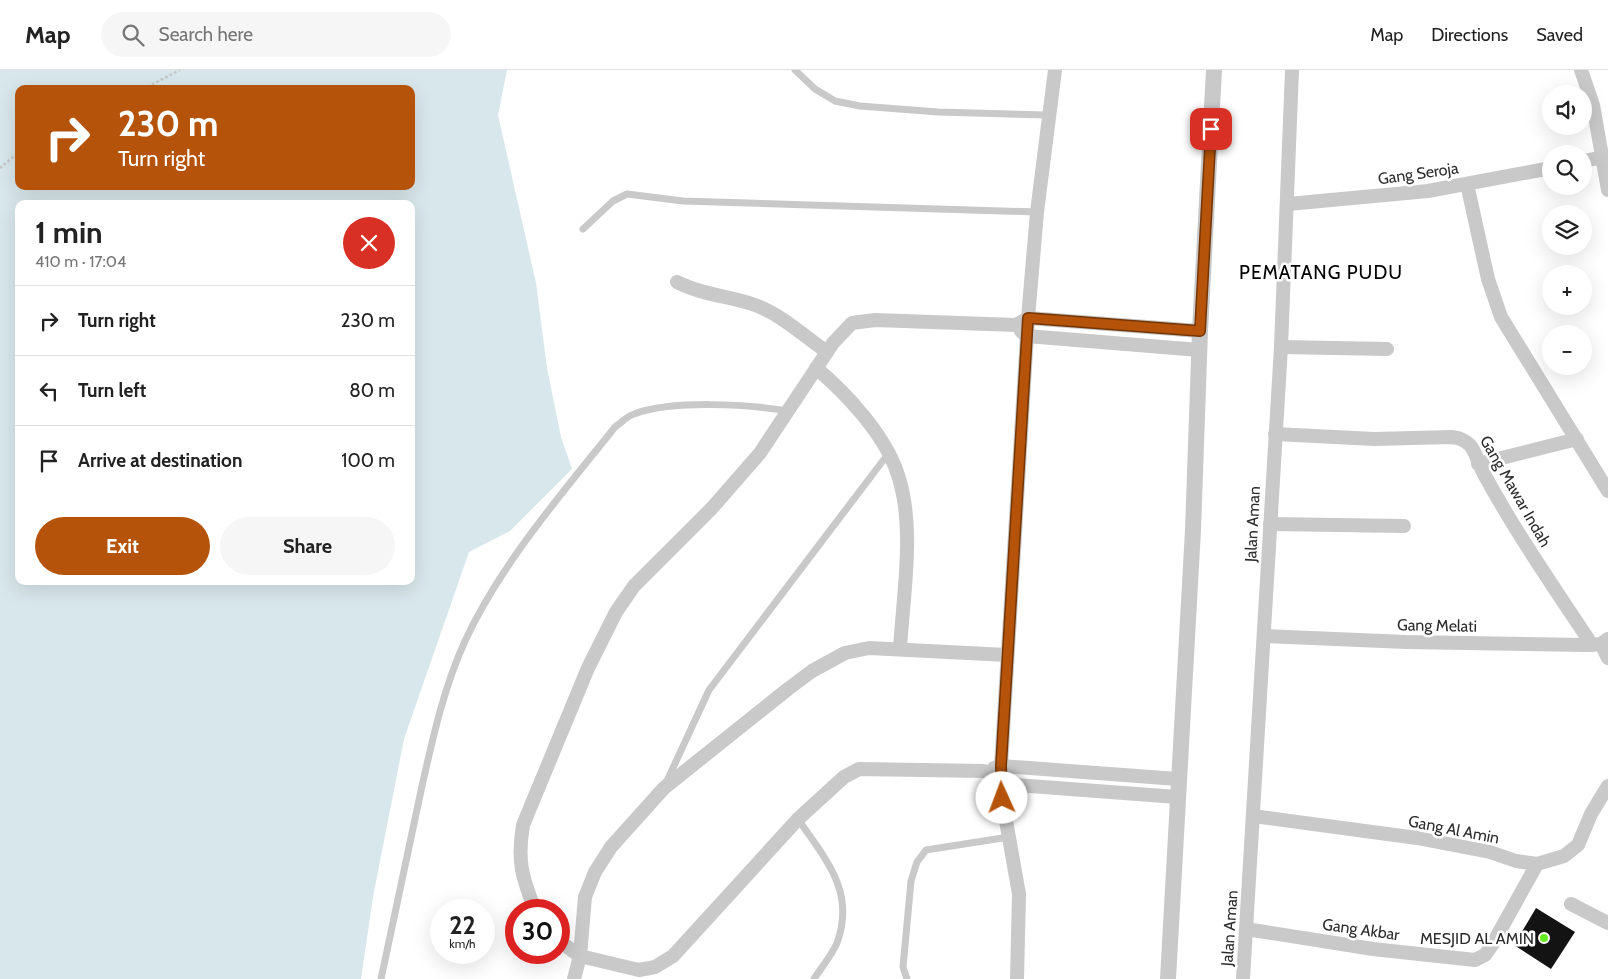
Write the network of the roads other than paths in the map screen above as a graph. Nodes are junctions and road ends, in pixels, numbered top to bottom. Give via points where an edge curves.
1 (795, 70) edge
2 (1055, 70) edge
3 (1214, 70) edge
4 (1292, 70) edge
5 (1581, 70) edge
6 (1048, 115) junction
7 (1605, 157) edge
8 (1592, 160) edge
9 (1542, 170) edge
10 (1467, 184) junction
11 (1608, 190) edge
12 (1288, 204) junction
13 (1037, 212) junction
14 (583, 229) dead end
15 (677, 282) dead end
16 (1022, 322) junction
17 (1200, 331) junction
18 (1027, 336) junction
19 (1281, 347) junction
20 (1199, 350) junction
21 (1387, 350) dead end
22 (827, 352) junction
23 (816, 368) junction
24 (788, 411) junction
25 (1275, 434) junction
26 (1577, 439) junction
27 (888, 454) junction
28 (1478, 464) junction
29 (1608, 491) edge
30 (1270, 524) junction
31 (1404, 526) dead end
32 (1264, 636) junction
33 (1600, 642) edge
34 (900, 649) junction
35 (1007, 655) junction
36 (1608, 658) edge
37 (1001, 766) junction
38 (984, 771) junction
39 (1178, 779) junction
40 (1002, 784) junction
41 (1608, 786) edge
42 (664, 788) junction
43 (1177, 796) junction
44 (1253, 816) junction
45 (798, 819) junction
46 (1009, 837) junction
47 (1537, 864) junction
48 (531, 899) edge
49 (1571, 904) dead end
50 (1608, 922) edge
51 (1246, 929) junction
52 (570, 949) edge
53 (580, 956) junction
54 (381, 979) edge
55 (574, 979) edge
56 (814, 979) edge
57 (908, 979) edge
58 (1016, 979) edge
59 (1168, 979) edge
60 (1243, 979) edge

1 - 6 lane via 815,89 835,101 860,106
2 - 6 street
3 - 17 street
4 - 12 street, Jalan Aman
5 - 7 street
6 - 13 street
7 - 8 street
7 - 11 street
9 - 10 street, Gang Seroja
10 - 12 street, Gang Seroja via 1428,191
10 - 26 street via 1488,279 1502,317
12 - 19 street, Jalan Aman
13 - 14 lane via 683,201 627,194 613,201
13 - 16 street
15 - 22 street via 711,295 756,306 785,321
16 - 17 street
16 - 18 street
16 - 22 street via 852,323
17 - 20 street
18 - 20 street
18 - 35 street
19 - 21 street
19 - 25 street, Jalan Aman
20 - 39 street
22 - 23 street
23 - 24 street
23 - 27 street via 838,386 868,421
24 - 48 street via 754,460 712,508 634,586 605,633 523,825 520,865
24 - 54 lane via 764,407 664,406 632,414 615,427 523,544 465,641 446,690
25 - 28 street, Gang Mawar Indah via 1374,439 1452,436 1464,438 1471,445
25 - 30 street, Jalan Aman
26 - 28 street
26 - 29 street
27 - 34 street via 897,471 904,497 907,534
27 - 42 lane via 709,690
28 - 33 street, Gang Mawar Indah via 1507,517
30 - 31 street
30 - 32 street, Jalan Aman
32 - 33 street, Gang Melati via 1406,642
32 - 44 street, Jalan Aman
33 - 36 street, Gang Mawar Indah
34 - 35 street
34 - 42 street via 869,648 845,653 812,671
35 - 37 street
37 - 38 street
37 - 39 street
37 - 40 street
38 - 40 street
38 - 45 street via 859,769 844,777
39 - 43 street
40 - 43 street
40 - 46 street
41 - 47 street, Gang Al Amin via 1578,845 1564,856
42 - 53 street via 610,847 595,872 585,897
43 - 59 street
44 - 47 street, Gang Al Amin via 1417,838
44 - 51 street, Jalan Aman
45 - 53 street via 673,956 655,967 639,970
45 - 56 lane via 837,878 844,913 836,944
46 - 57 lane via 926,850 917,862 911,882 905,939 903,967
46 - 58 street via 1019,894
47 - 51 street, Gang Akbar via 1492,945 1475,960 1373,949
49 - 50 street
51 - 60 street, Jalan Aman
52 - 53 street
53 - 55 street

